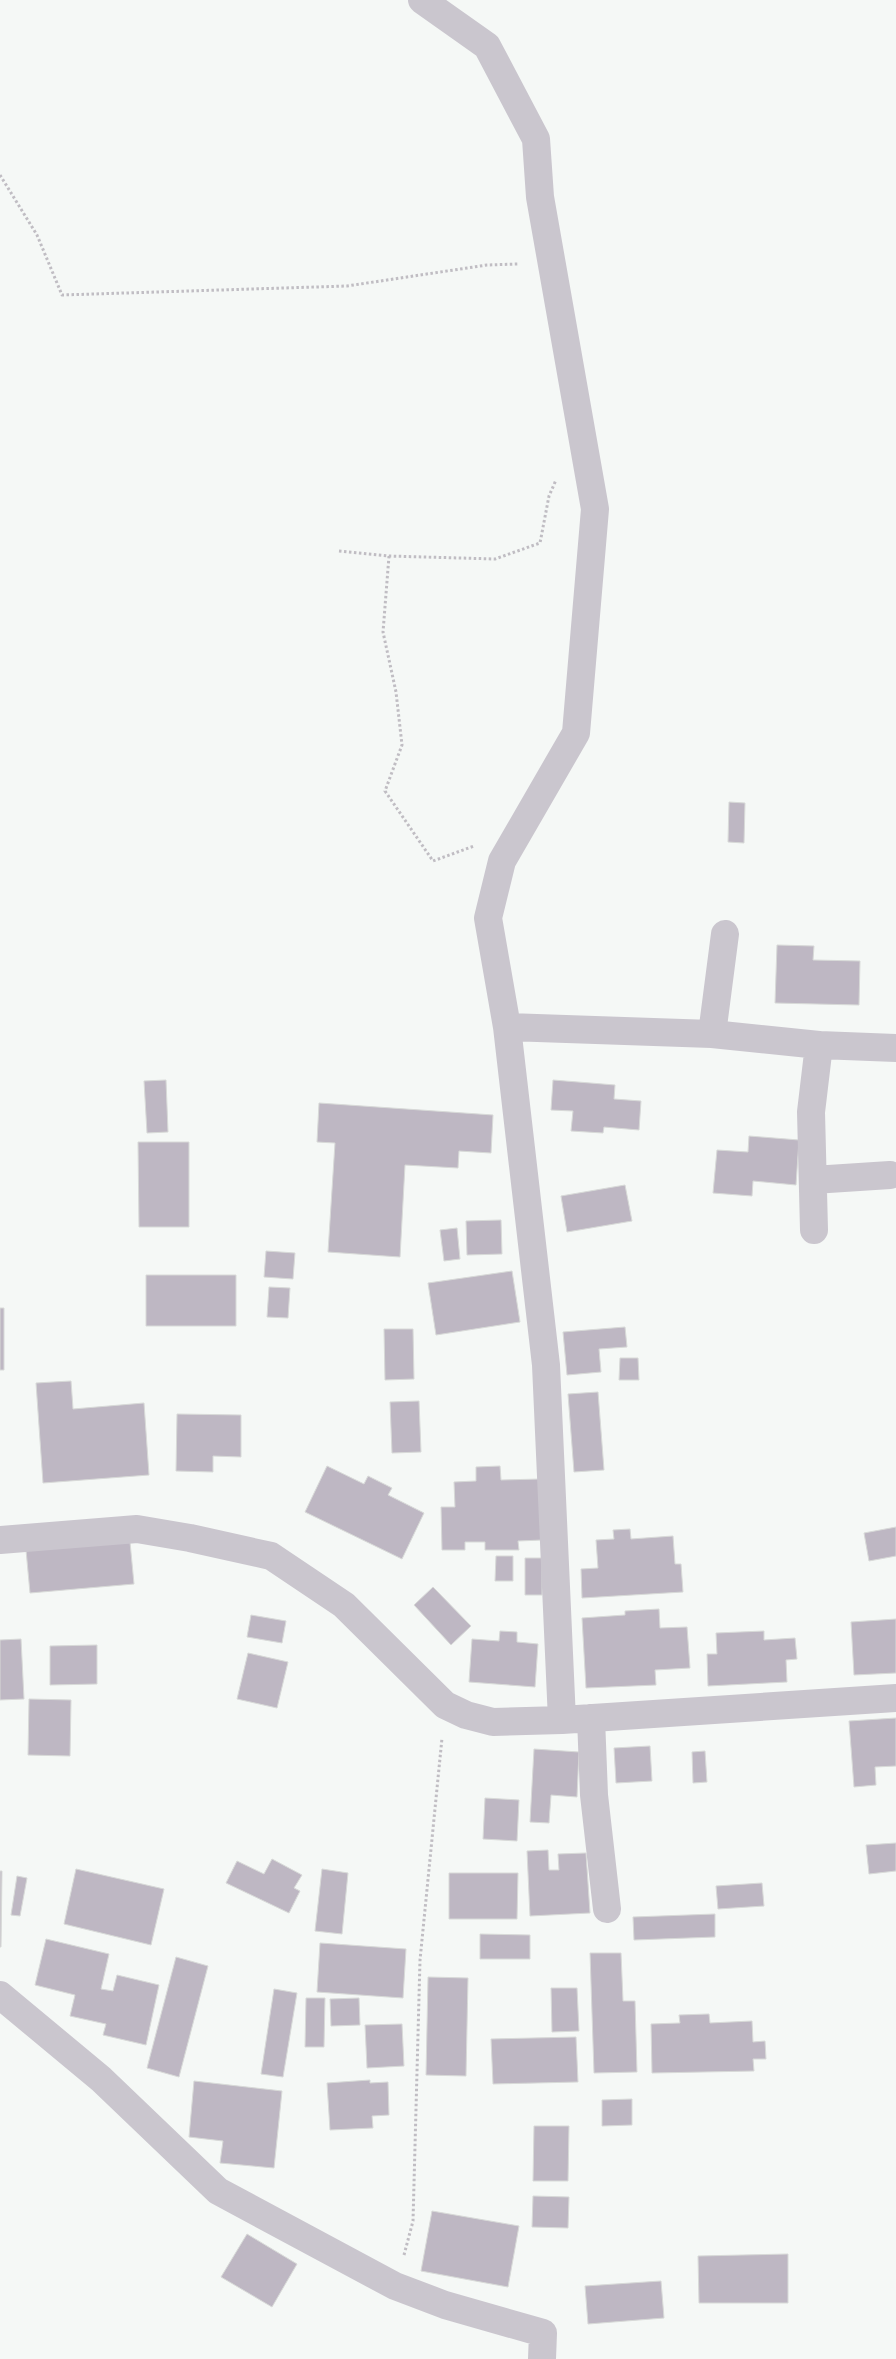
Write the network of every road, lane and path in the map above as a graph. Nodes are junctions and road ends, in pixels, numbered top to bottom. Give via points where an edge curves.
1 (422, 0) edge
2 (0, 175) edge
3 (552, 264) junction
4 (559, 471) dead end
5 (339, 551) dead end
6 (389, 556) junction
7 (521, 828) junction
8 (725, 934) dead end
9 (507, 1027) junction
10 (712, 1034) junction
11 (819, 1045) junction
12 (896, 1048) edge
13 (890, 1174) dead end
14 (813, 1180) junction
15 (814, 1230) dead end
16 (0, 1540) edge
17 (896, 1698) edge
18 (446, 1706) junction
19 (591, 1718) junction
20 (562, 1720) junction
21 (607, 1909) dead end
22 (0, 1995) edge
23 (395, 2286) junction
24 (542, 2359) edge

1 - 3 street via 487,46 536,139 540,197
2 - 3 path via 38,235 62,295 347,286 486,264
3 - 7 street via 595,509 576,733
4 - 6 path via 549,496 540,543 495,559
5 - 6 path
6 - 7 path via 383,632 396,692 402,746 385,791 433,861
7 - 9 street via 502,861 488,918
8 - 10 street
9 - 10 street
9 - 20 street via 546,1365
10 - 11 street
11 - 12 street
11 - 14 street via 811,1112
13 - 14 street
14 - 15 street
16 - 18 street via 137,1529 271,1556 344,1605
17 - 19 street
18 - 20 street via 493,1722
18 - 23 path via 420,1960 413,2221
19 - 20 street
19 - 21 street via 594,1795
22 - 23 street via 101,2079 218,2191
23 - 24 street via 445,2305 543,2332

